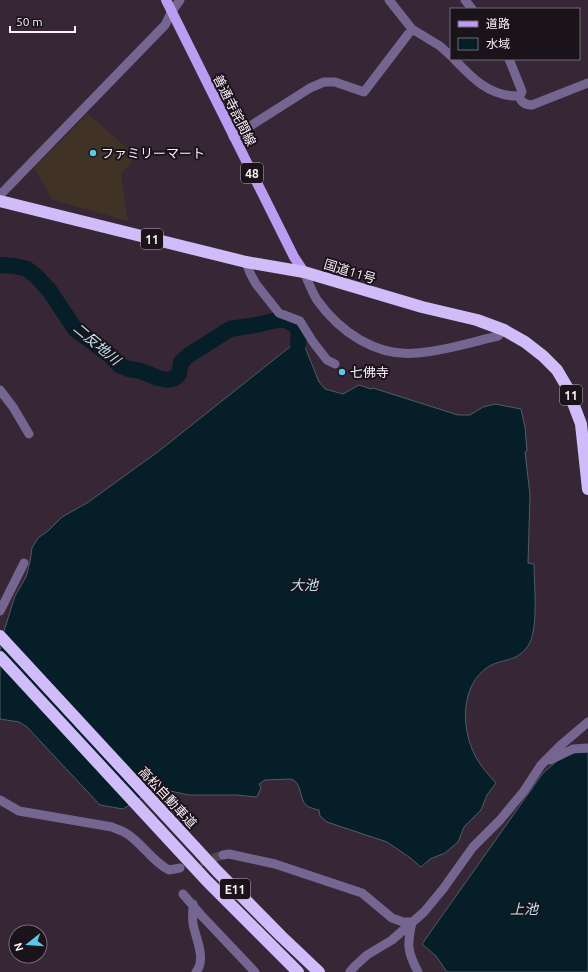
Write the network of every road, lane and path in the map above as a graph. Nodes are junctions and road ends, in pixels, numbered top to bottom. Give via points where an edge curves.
1 (166, 0) edge
2 (180, 0) edge
3 (389, 0) edge
4 (465, 0) edge
5 (471, 8) edge
6 (172, 11) junction
7 (412, 29) junction
8 (450, 55) edge
9 (455, 60) edge
10 (509, 60) edge
11 (588, 84) edge
12 (518, 96) junction
13 (233, 137) junction
14 (0, 194) edge
15 (0, 201) edge
16 (246, 262) junction
17 (304, 272) junction
18 (504, 330) junction
19 (335, 364) dead end
20 (0, 390) edge
21 (29, 434) dead end
22 (588, 489) edge
23 (24, 563) dead end
24 (0, 611) edge
25 (0, 636) edge
26 (0, 657) edge
27 (588, 722) edge
28 (588, 748) edge
29 (541, 765) junction
30 (0, 800) edge
31 (223, 855) tunnel mouth
32 (180, 868) tunnel mouth
33 (183, 894) dead end
34 (193, 904) junction
35 (412, 922) junction
36 (196, 972) edge
37 (255, 972) edge
38 (298, 972) edge
39 (319, 972) edge
40 (350, 972) edge
41 (418, 972) edge

1 - 6 main road, 善通寺詫間線 / 48
2 - 6 street
3 - 7 street
4 - 5 street
6 - 13 main road, 善通寺詫間線 / 48
6 - 14 street via 165,25
7 - 8 street
7 - 13 street via 364,92 335,82 324,82 310,88
9 - 12 street via 475,81 490,90 505,96
10 - 12 street via 522,92
11 - 12 street via 532,105 522,102
13 - 17 main road, 善通寺詫間線 / 48
15 - 16 highway, 国道11号 / 11
16 - 17 highway, 国道11号 / 11
16 - 19 street via 256,284 279,313 300,321 327,360
17 - 18 highway, 国道11号 / 11 via 422,307 477,320
17 - 18 street via 316,299 344,330 373,347 403,354 417,353 498,336
18 - 22 highway, 国道11号 / 11 via 543,356 557,370 567,387 581,424
20 - 21 street
23 - 24 street
25 - 39 highway, 高松自動車道 / E11 via 217,871
26 - 38 highway, E11 via 212,886
27 - 29 street
28 - 29 street via 573,749
29 - 35 street via 524,791 473,847 424,912
30 - 32 street via 19,811 112,827 134,839 162,866 169,870
31 - 35 street via 229,854 275,864 362,893 392,918
33 - 34 street
34 - 36 street via 193,923 200,948 200,964
34 - 37 street
35 - 40 street via 392,940 367,955
35 - 41 street via 408,941 409,952

